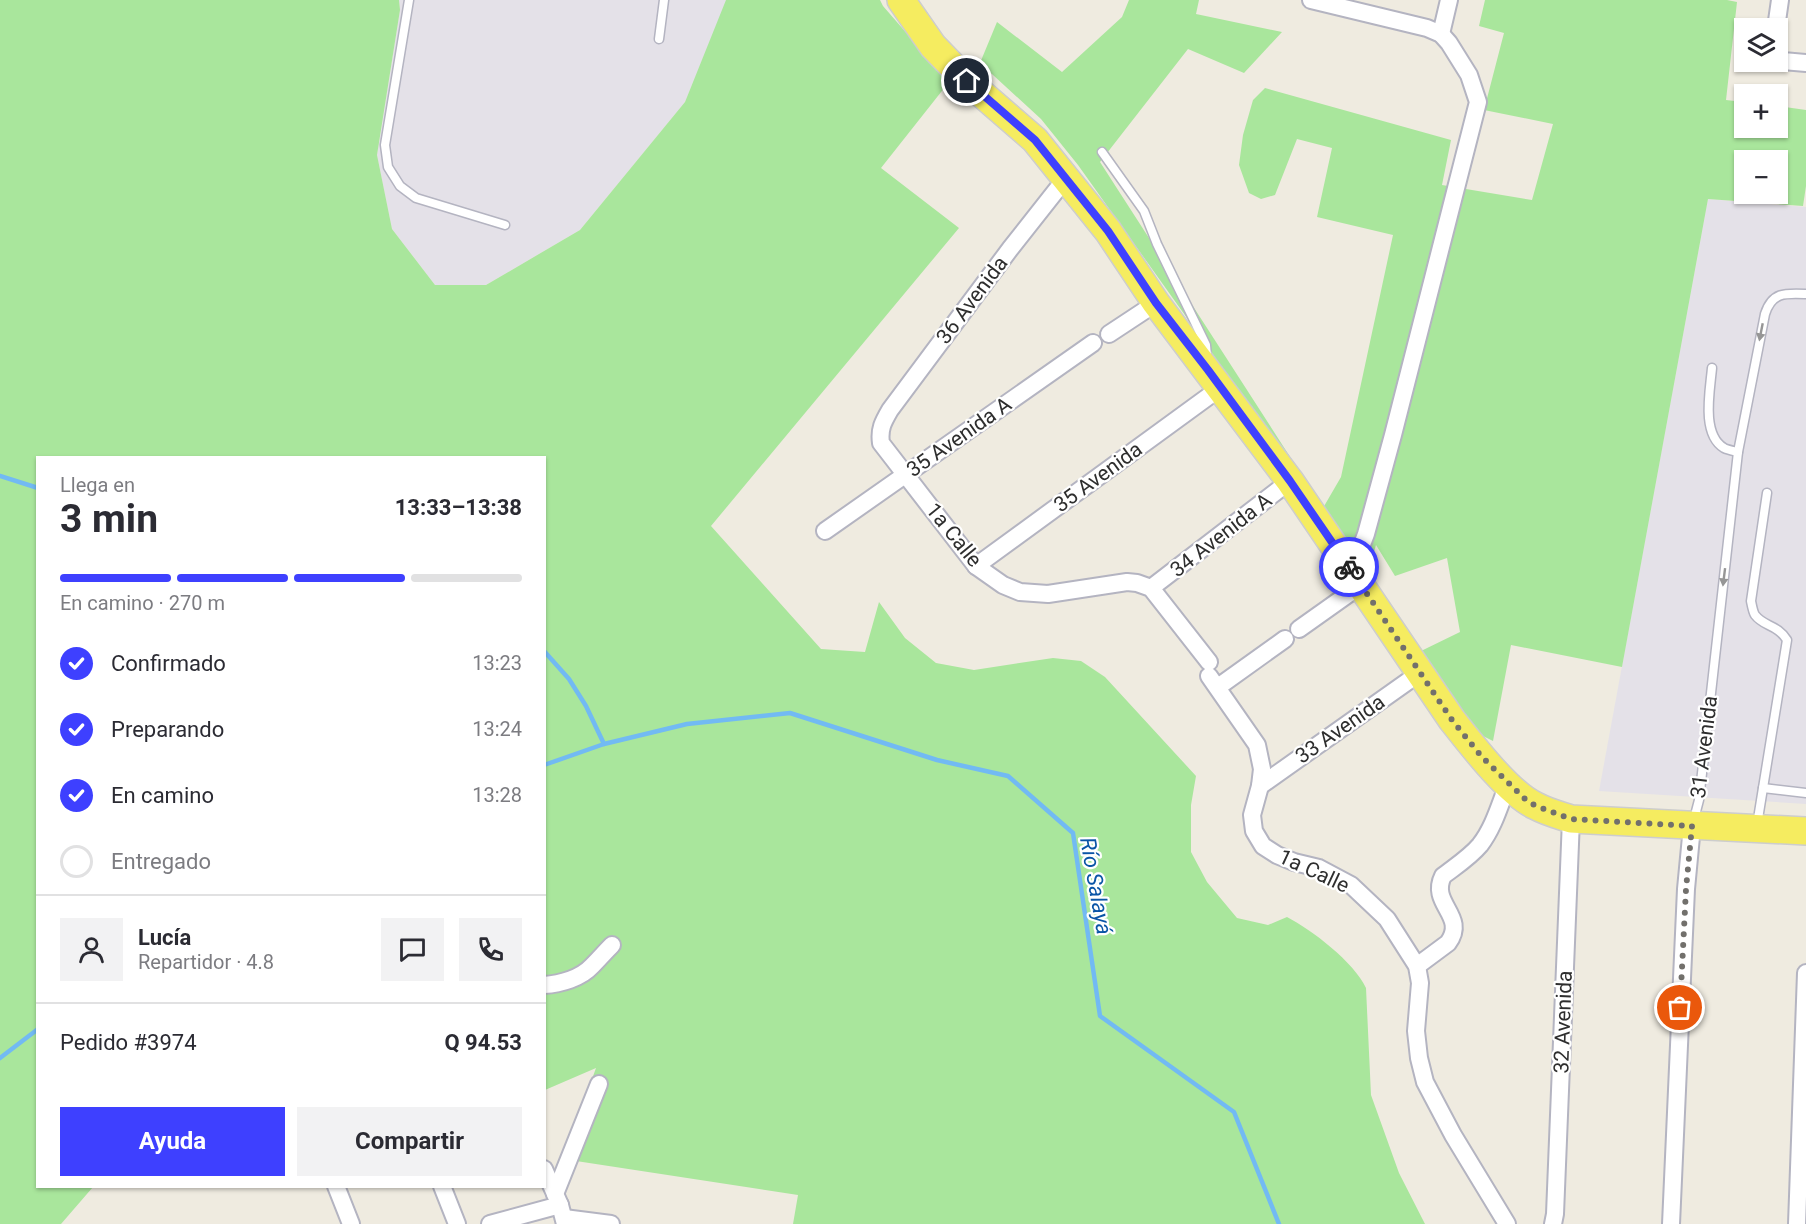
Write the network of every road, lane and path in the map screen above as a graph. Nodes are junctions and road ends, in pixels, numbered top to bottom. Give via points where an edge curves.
1 (409, 0) edge
2 (664, 0) edge
3 (900, 0) edge
4 (1311, 0) edge
5 (1449, 0) edge
6 (1780, 0) edge
7 (1777, 18) edge
8 (1441, 34) junction
9 (659, 39) dead end
10 (1788, 60) edge
11 (1806, 63) edge
12 (1102, 153) dead end
13 (1066, 178) junction
14 (505, 225) dead end
15 (1806, 294) edge
16 (1156, 303) junction
17 (1109, 334) dead end
18 (1093, 343) dead end
19 (1712, 368) dead end
20 (1214, 379) junction
21 (882, 424) joint
22 (1738, 452) junction
23 (905, 474) junction
24 (1290, 481) junction
25 (1767, 493) dead end
26 (825, 531) dead end
27 (976, 566) junction
28 (1357, 578) junction
29 (1151, 588) junction
30 (1421, 672) junction
31 (1212, 675) junction
32 (1508, 784) junction
33 (1260, 786) junction
34 (1763, 788) junction
35 (1806, 793) edge
36 (1571, 819) junction
37 (1692, 826) junction
38 (1756, 829) junction
39 (1806, 831) edge
40 (612, 945) dead end
41 (1417, 966) junction
42 (1806, 973) edge
43 (546, 985) edge
44 (599, 1084) dead end
45 (546, 1174) edge
46 (337, 1188) edge
47 (443, 1188) edge
48 (561, 1210) edge
49 (351, 1224) edge
50 (458, 1224) edge
51 (490, 1224) edge
52 (610, 1224) edge
53 (1507, 1224) edge
54 (1552, 1224) edge
55 (1671, 1224) edge
56 (1797, 1224) edge

1 - 14 lane via 385,145 388,167 400,186 416,198
2 - 9 lane
3 - 13 main road via 933,46 1035,140
4 - 8 street
5 - 8 street
6 - 7 street
8 - 28 street via 1469,75 1478,102
10 - 11 street
12 - 20 lane via 1144,211 1206,345
13 - 16 main road via 1108,231
13 - 21 street, 36 Avenida
15 -> 22 lane, 31 Avenida via 1777,296 1769,302
16 - 17 street
16 - 20 main road
18 - 23 street, 35 Avenida A
19 - 22 lane via 1708,415 1712,434 1725,448
20 - 24 main road
20 - 27 street, 35 Avenida
21 - 23 street, 1a Calle via 881,443
22 -> 37 lane, 31 Avenida via 1699,800
23 - 26 street, 35 Avenida A
23 - 27 street, 1a Calle
24 - 28 main road
24 - 29 street, 34 Avenida A
25 - 34 lane via 1751,601 1754,614 1782,632 1786,640
27 - 29 street, 1a Calle via 1020,592 1048,594 1127,582
28 - 30 main road
28 - 31 street via 1292,634
29 - 31 street, 1a Calle
30 - 32 main road via 1458,727
30 - 33 street, 33 Avenida
31 - 33 street, 1a Calle via 1257,745 1262,769
32 - 36 main road via 1536,806
32 - 41 street via 1481,843 1443,876 1439,886 1441,899 1453,918 1452,938
33 - 41 street, 1a Calle via 1252,815 1254,831 1263,846 1351,885 1387,920
34 - 35 lane
34 - 38 lane
36 - 37 main road
36 - 54 street, 32 Avenida
37 - 38 main road
37 - 55 street, 31 Avenida
38 - 39 main road
40 - 43 street via 592,967 566,982
41 - 53 street, 1a Calle via 1420,983 1416,1032 1425,1082
42 - 56 street
44 - 48 street
45 - 48 street
46 - 49 street
47 - 50 street
48 - 51 street
48 - 52 street

